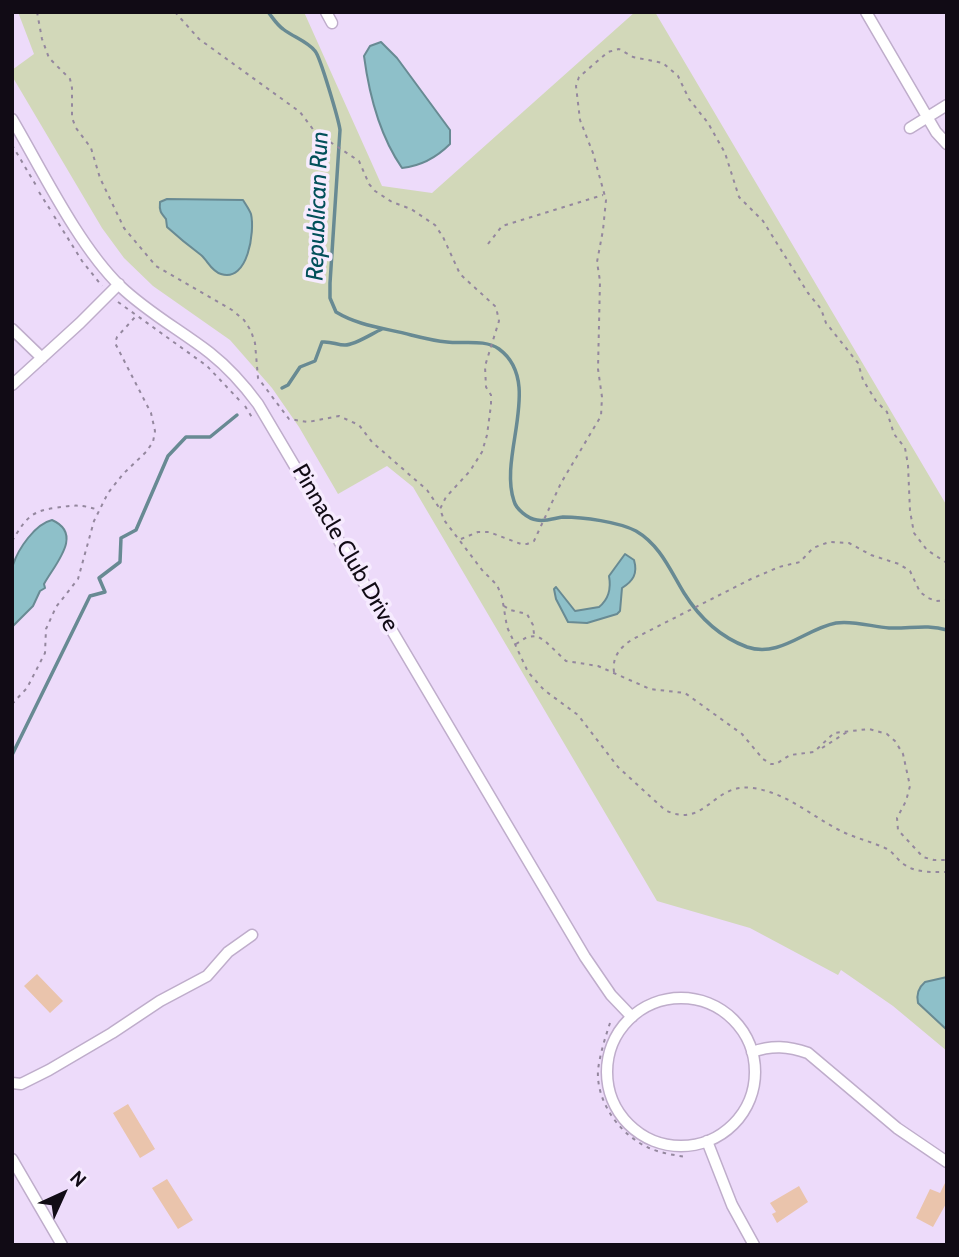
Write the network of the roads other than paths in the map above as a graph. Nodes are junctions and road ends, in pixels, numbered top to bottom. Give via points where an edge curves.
1 (866, 12) edge
2 (947, 105) edge
3 (927, 116) junction
4 (12, 119) edge
5 (910, 128) dead end
6 (947, 144) edge
7 (119, 285) junction
8 (12, 328) edge
9 (42, 358) junction
10 (12, 385) edge
11 (252, 935) dead end
12 (632, 1017) junction
13 (752, 1052) junction
14 (12, 1083) edge
15 (707, 1141) junction
16 (12, 1159) edge
17 (947, 1163) edge
18 (62, 1245) edge
19 (754, 1245) edge

1 - 3 street
2 - 3 street
3 - 5 street
3 - 6 street
4 - 7 street, Pinnacle Club Drive via 79,233
7 - 9 street
7 - 12 street, Pinnacle Club Drive via 213,355 258,404 585,957
8 - 9 street
9 - 10 street
11 - 14 street via 228,952 207,976 49,1070 21,1084
12 - 13 street via 663,1000 698,1000 733,1019
12 - 15 street via 618,1032 609,1055 608,1078 615,1105 634,1128 659,1142
13 - 15 street via 755,1078 747,1106 731,1126
13 - 17 street via 779,1046 808,1053 897,1128
15 - 19 street via 732,1205
16 - 18 street

